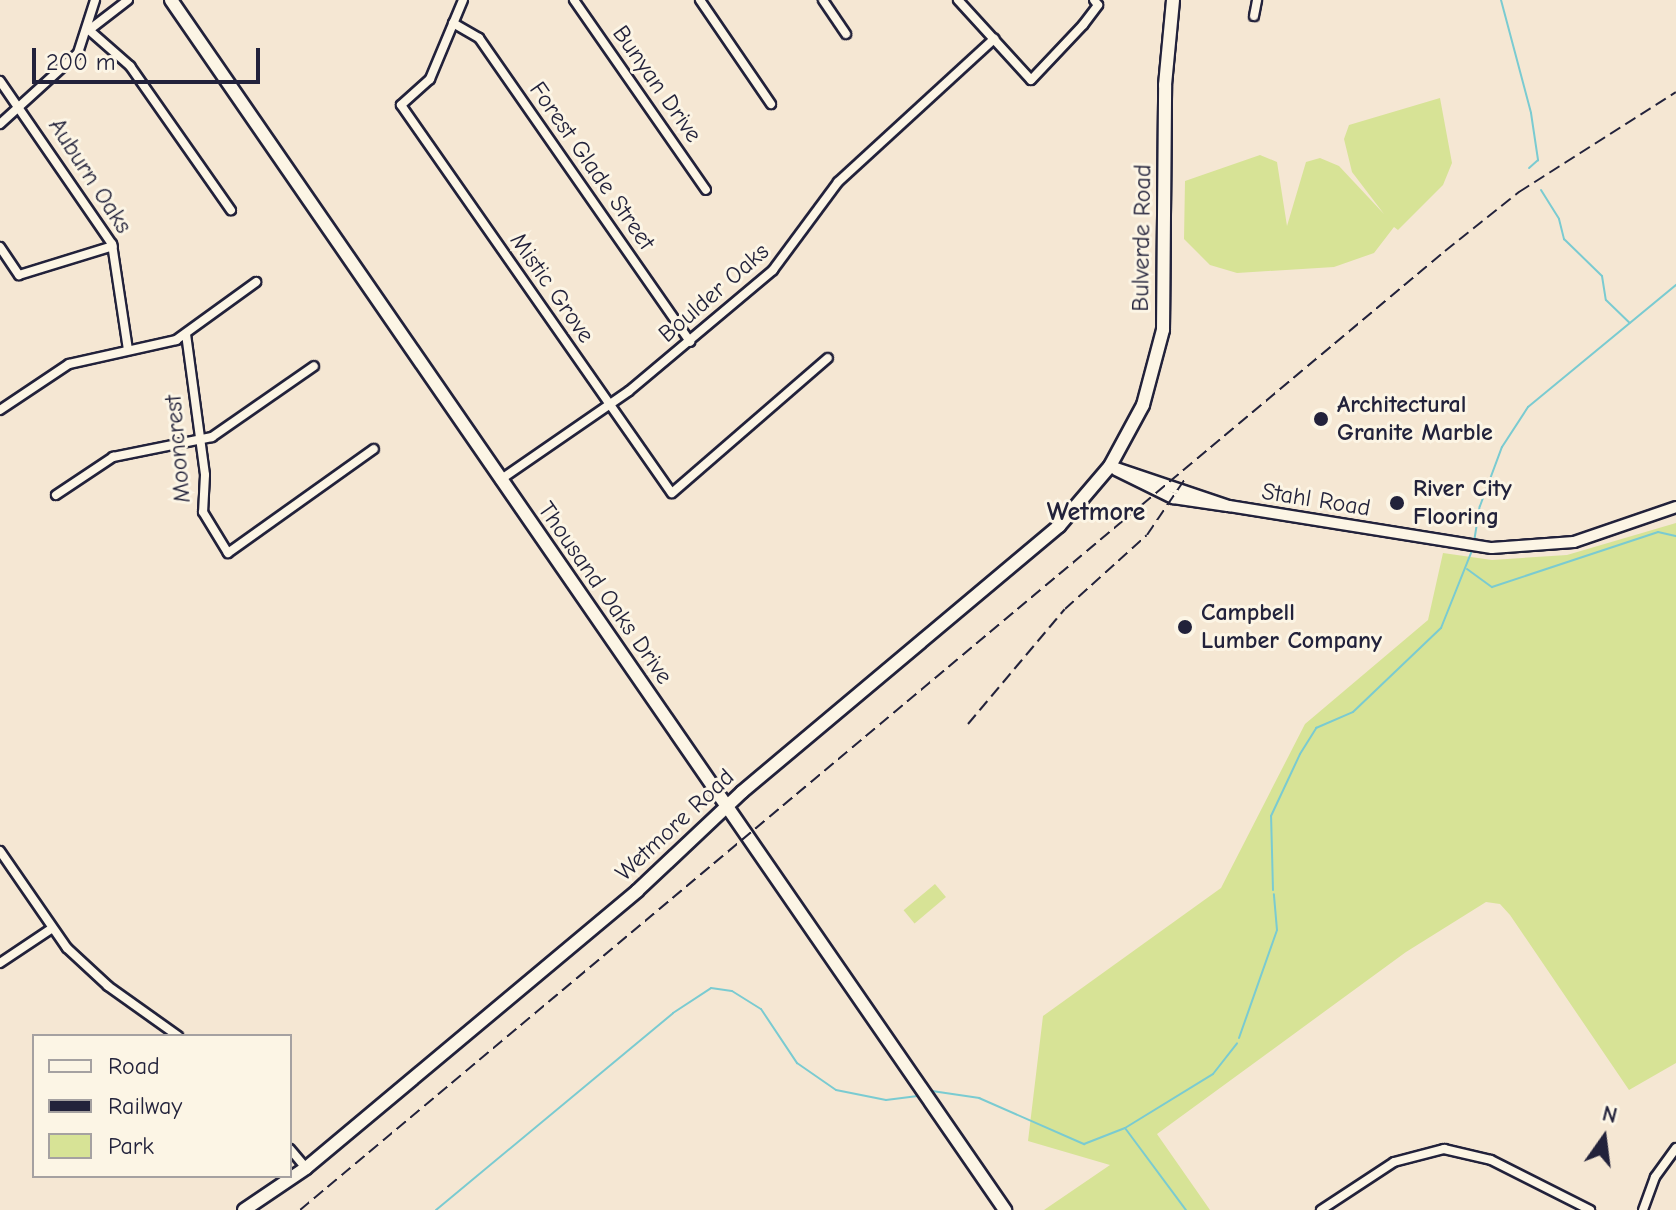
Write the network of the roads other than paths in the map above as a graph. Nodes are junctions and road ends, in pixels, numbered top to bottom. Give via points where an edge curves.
1 (95, 0) edge
2 (128, 0) edge
3 (171, 0) edge
4 (463, 0) edge
5 (574, 0) edge
6 (700, 0) edge
7 (823, 0) edge
8 (958, 0) edge
9 (1173, 0) edge
10 (1257, 0) edge
11 (1096, 2) edge
12 (1254, 16) dead end
13 (453, 23) junction
14 (89, 30) junction
15 (846, 34) dead end
16 (994, 39) junction
17 (0, 81) edge
18 (771, 104) dead end
19 (22, 108) junction
20 (0, 124) edge
21 (706, 190) dead end
22 (231, 210) dead end
23 (113, 246) junction
24 (0, 247) edge
25 (256, 282) dead end
26 (186, 334) junction
27 (690, 342) junction
28 (128, 350) junction
29 (828, 358) dead end
30 (314, 366) dead end
31 (610, 405) junction
32 (0, 410) edge
33 (200, 443) junction
34 (374, 449) dead end
35 (1110, 466) junction
36 (500, 480) junction
37 (56, 495) dead end
38 (1676, 507) edge
39 (726, 806) junction
40 (0, 851) edge
41 (51, 929) junction
42 (0, 963) edge
43 (175, 1034) edge
44 (1676, 1148) edge
45 (292, 1151) edge
46 (306, 1168) junction
47 (257, 1207) edge
48 (244, 1210) edge
49 (1005, 1210) edge
50 (1321, 1210) edge
51 (1590, 1210) edge
52 (1643, 1210) edge

1 - 14 street
2 - 14 street
3 - 36 main road, Thousand Oaks Drive
4 - 13 street
5 - 21 street, Bunyan Drive
6 - 18 street
7 - 15 street
8 - 16 street
9 - 35 main road, Bulverde Road via 1165,85 1163,330 1143,405
10 - 12 street
11 - 16 street via 1031,80
13 - 27 street, Forest Glade Street via 479,38
13 - 31 street, Mistic Grove via 430,79 401,105
14 - 19 street via 78,53
14 - 22 street via 130,66
16 - 27 street, Boulder Oaks via 857,163 821,203 783,259
17 - 19 street, Auburn Oaks
19 - 20 street
19 - 23 street, Auburn Oaks
23 - 24 street via 19,275
23 - 28 street, Auburn Oaks
25 - 26 street
26 - 28 street via 161,346
26 - 33 street, Mooncrest
27 - 31 street, Boulder Oaks
28 - 32 street via 69,364
29 - 31 street, Mistic Grove via 672,493
30 - 33 street
31 - 36 street, Boulder Oaks
33 - 34 street, Mooncrest via 203,512 228,553
33 - 37 street via 113,457
35 - 38 street, Stahl Road via 1173,498 1210,508 1229,506 1492,548 1574,542
35 - 39 main road, Wetmore Road via 1059,526
36 - 39 main road, Thousand Oaks Drive
39 - 46 main road, Wetmore Road via 637,891
39 - 49 main road, Thousand Oaks Drive
40 - 41 street
41 - 42 street
41 - 43 street via 108,986
44 - 52 street via 1655,1177
45 - 46 street
46 - 47 main road, Wetmore Road
47 - 48 main road, Wetmore Road
50 - 51 street via 1394,1162 1444,1149 1491,1160

